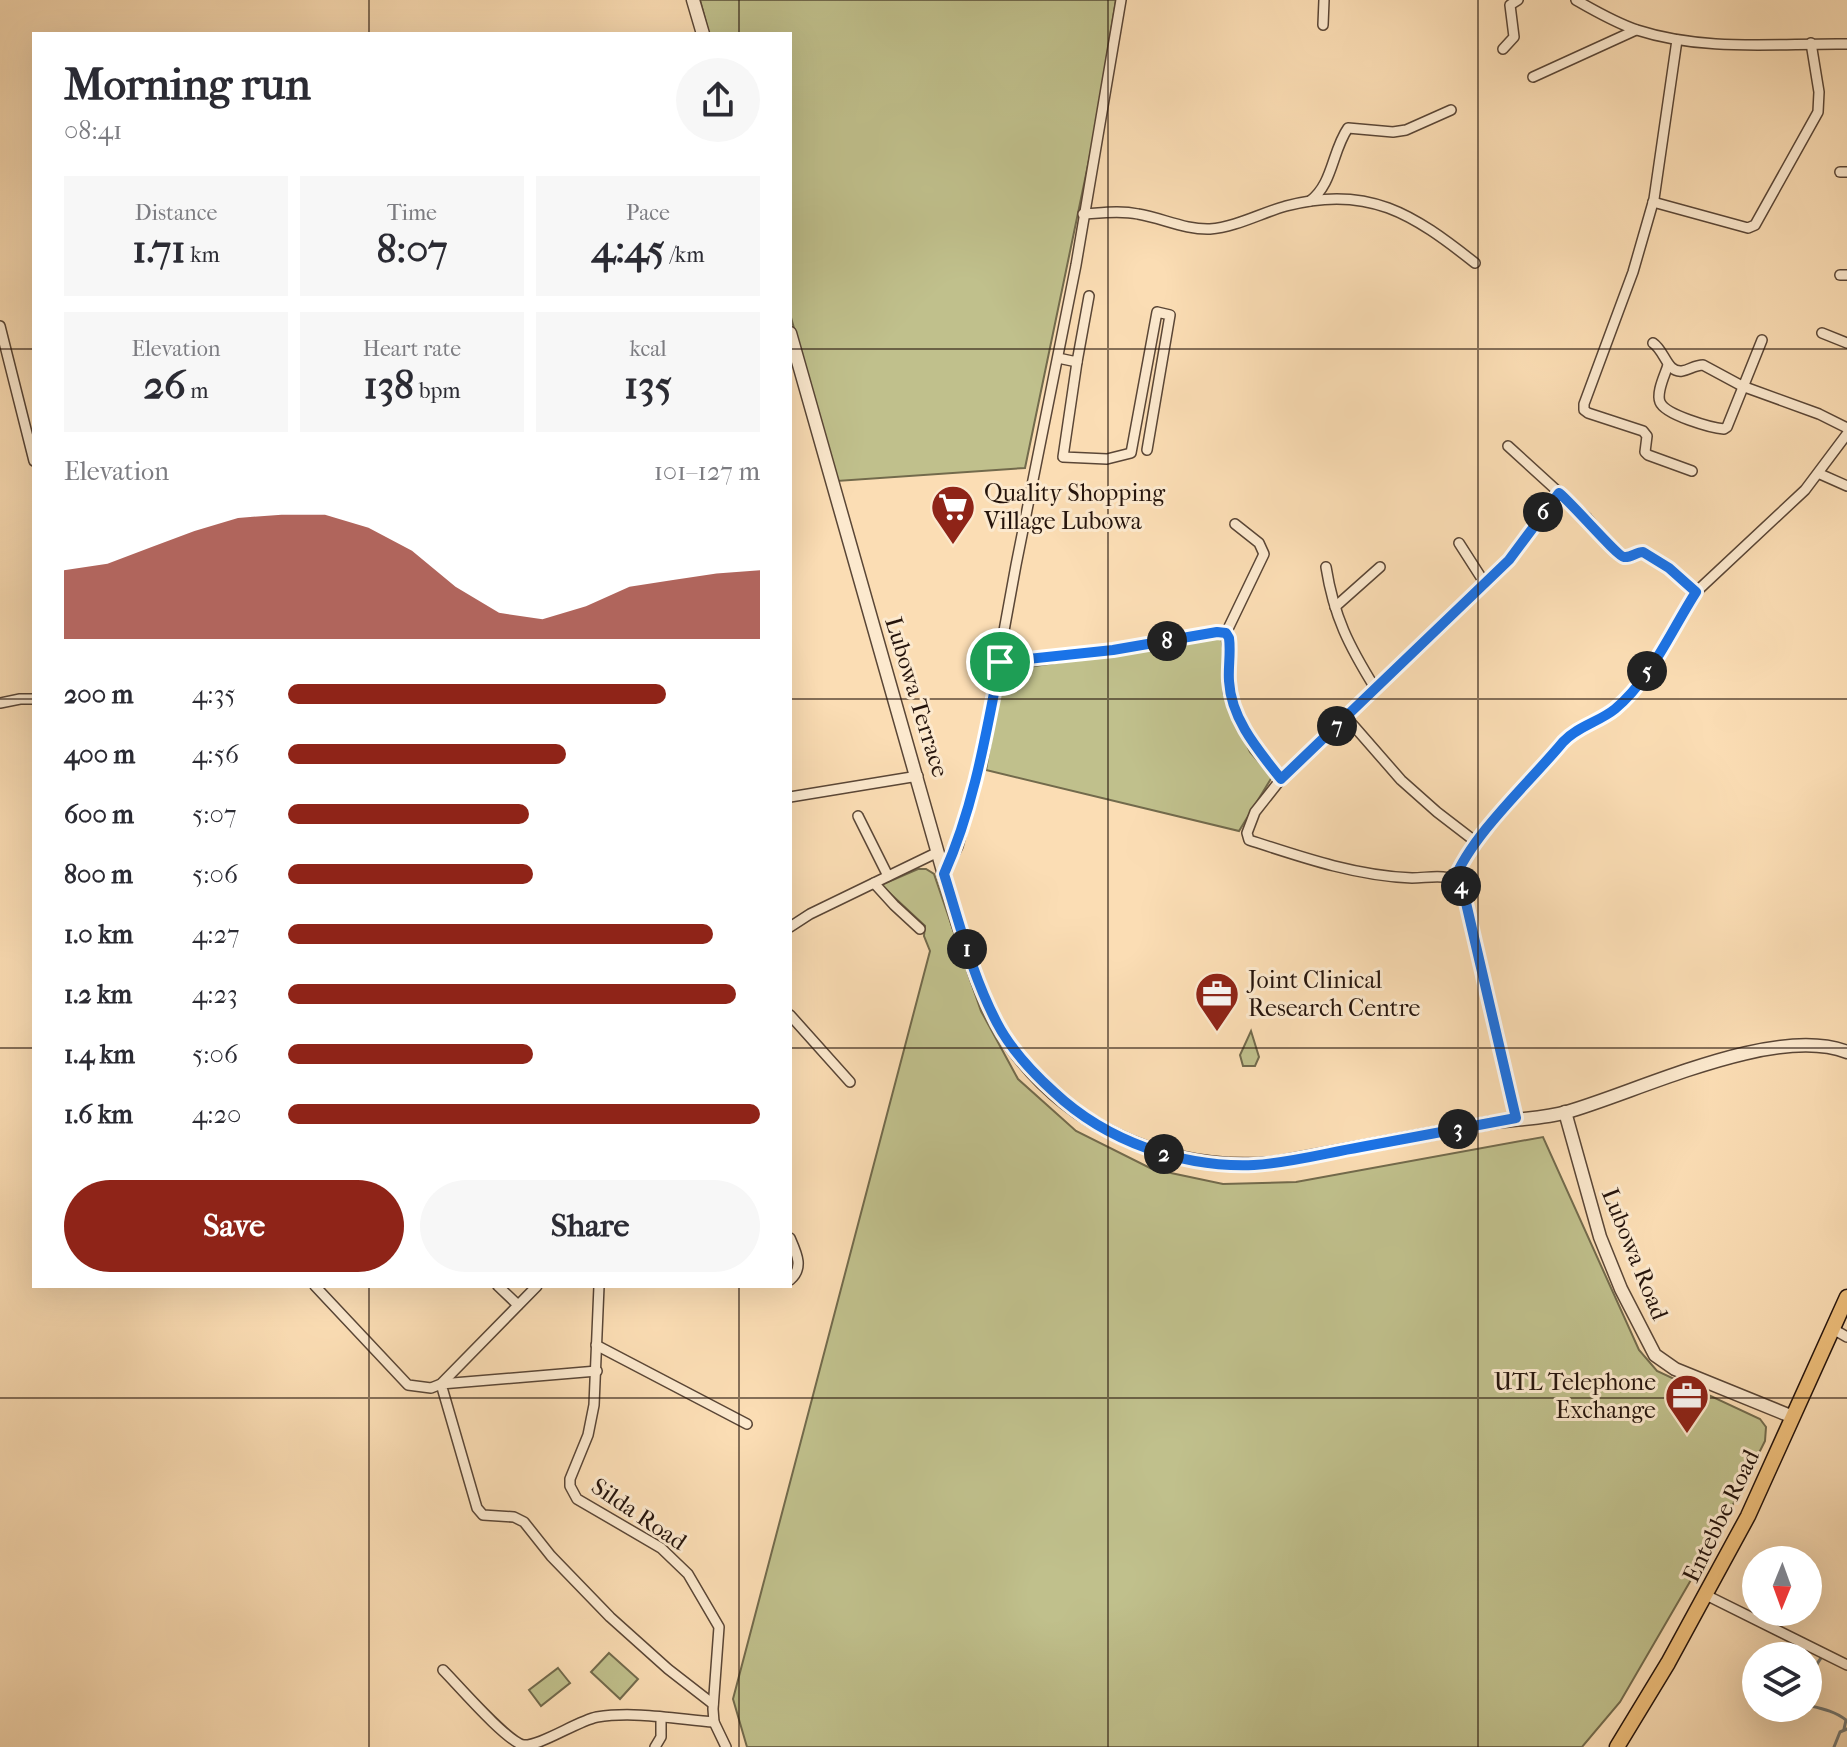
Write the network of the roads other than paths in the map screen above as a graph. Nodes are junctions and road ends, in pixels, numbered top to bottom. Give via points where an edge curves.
1 (693, 0) edge
2 (1121, 0) edge
3 (1324, 0) edge
4 (1518, 0) edge
5 (1576, 0) edge
6 (1323, 25) dead end
7 (1636, 30) junction
8 (702, 32) edge
9 (1677, 40) junction
10 (1811, 43) junction
11 (1847, 44) edge
12 (1503, 49) dead end
13 (1533, 77) dead end
14 (1451, 110) dead end
15 (1310, 201) junction
16 (1653, 202) junction
17 (1083, 214) junction
18 (1475, 263) dead end
19 (1089, 296) dead end
20 (0, 326) edge
21 (1822, 333) dead end
22 (792, 340) edge
23 (1762, 340) dead end
24 (1653, 343) dead end
25 (1847, 343) edge
26 (1058, 358) junction
27 (1077, 362) junction
28 (1668, 365) junction
29 (1742, 386) junction
30 (1847, 431) edge
31 (1508, 446) dead end
32 (1147, 450) dead end
33 (32, 453) edge
34 (1692, 471) dead end
35 (1820, 474) junction
36 (1847, 486) edge
37 (1559, 493) junction
38 (1235, 524) dead end
39 (1459, 543) dead end
40 (1326, 567) dead end
41 (1380, 567) dead end
42 (1484, 582) junction
43 (1696, 592) junction
44 (1335, 607) junction
45 (1226, 633) junction
46 (1000, 662) junction
47 (1375, 688) junction
48 (32, 699) edge
49 (0, 703) edge
50 (1346, 717) junction
51 (918, 776) junction
52 (1281, 779) junction
53 (792, 797) edge
54 (858, 816) dead end
55 (1476, 842) junction
56 (938, 852) junction
57 (944, 874) junction
58 (888, 876) junction
59 (1454, 880) junction
60 (874, 883) junction
61 (792, 926) edge
62 (920, 929) dead end
63 (792, 1017) edge
64 (1847, 1052) edge
65 (850, 1082) dead end
66 (1565, 1112) junction
67 (1516, 1118) junction
68 (792, 1244) edge
69 (792, 1278) edge
70 (317, 1288) edge
71 (500, 1288) edge
72 (535, 1288) edge
73 (599, 1288) edge
74 (1847, 1297) edge
75 (518, 1305) junction
76 (1833, 1329) junction
77 (1847, 1337) edge
78 (596, 1345) junction
79 (597, 1371) junction
80 (441, 1384) junction
81 (1793, 1417) junction
82 (747, 1424) dead end
83 (1706, 1595) junction
84 (1847, 1665) edge
85 (443, 1670) dead end
86 (713, 1704) junction
87 (661, 1718) junction
88 (714, 1722) junction
89 (655, 1747) edge
90 (726, 1747) edge
91 (1617, 1747) edge

1 - 8 street
2 - 17 street
3 - 6 street
4 - 12 street via 1509,10 1514,37
5 - 7 street
7 - 9 street
7 - 13 street
9 - 10 street via 1719,45
9 - 16 street
10 - 11 street
10 - 16 street via 1818,112 1755,225 1748,228
14 - 15 street via 1406,130 1348,128 1326,181
15 - 17 street via 1213,229 1132,212
15 - 18 street via 1386,205 1426,226
16 - 34 street via 1584,410 1643,431 1648,455
17 - 26 street
19 - 27 street
20 - 33 street
21 - 25 street
22 - 51 street, Lubowa Terrace
23 - 29 street
24 - 28 street via 1665,353
26 - 27 street
26 - 46 street
27 - 32 street via 1063,457 1107,459 1131,453 1157,312 1170,315
28 - 29 street via 1679,371 1703,365
28 - 29 street via 1661,405 1721,430 1727,427
29 - 30 street via 1819,414
30 - 35 street
31 - 37 street
35 - 36 street
35 - 43 street
37 - 42 street via 1509,560
37 - 43 street via 1617,554 1643,552
38 - 45 street via 1259,543 1264,554
39 - 42 street
40 - 44 street
41 - 44 street
42 - 47 street
43 - 55 street via 1631,694 1569,736
44 - 47 street via 1347,642
45 - 46 street
45 - 52 street via 1233,706
46 - 57 street via 973,790 958,846
47 - 50 street
48 - 49 street
50 - 52 street
50 - 55 street via 1401,780
51 - 53 street
51 - 56 street, Lubowa Terrace
52 - 59 street via 1255,812 1247,829 1249,840 1367,872
54 - 58 street
55 - 59 street
56 - 57 street, Lubowa Terrace
56 - 58 street
57 - 67 street, Lubowa Terrace via 977,979 998,1025 1026,1067 1088,1120 1137,1144 1214,1164 1254,1165
58 - 60 street
59 - 67 street via 1463,890
60 - 61 street
60 - 62 street
63 - 65 street
64 - 66 street, Lubowa Terrace via 1804,1044 1769,1048
66 - 67 street, Lubowa Terrace
66 - 81 street, Lubowa Road via 1600,1237 1655,1355 1675,1369
68 - 69 street via 799,1266
70 - 80 street via 408,1385
71 - 75 street
72 - 75 street
73 - 78 street, Silda Road
74 - 76 main road, Entebbe Road
75 - 80 street
76 - 77 street
76 - 81 main road, Entebbe Road
78 - 79 street, Silda Road
78 - 82 street
79 - 80 street
79 - 86 street, Silda Road via 588,1435 570,1486 577,1499 661,1548 688,1574 719,1627
80 - 86 street via 477,1508 483,1515 524,1522 610,1617
81 - 83 main road, Entebbe Road
83 - 84 street
83 - 91 main road, Entebbe Road
85 - 87 street via 523,1745 595,1717
86 - 88 street, Silda Road
87 - 88 street
87 - 89 street
88 - 90 street, Silda Road

